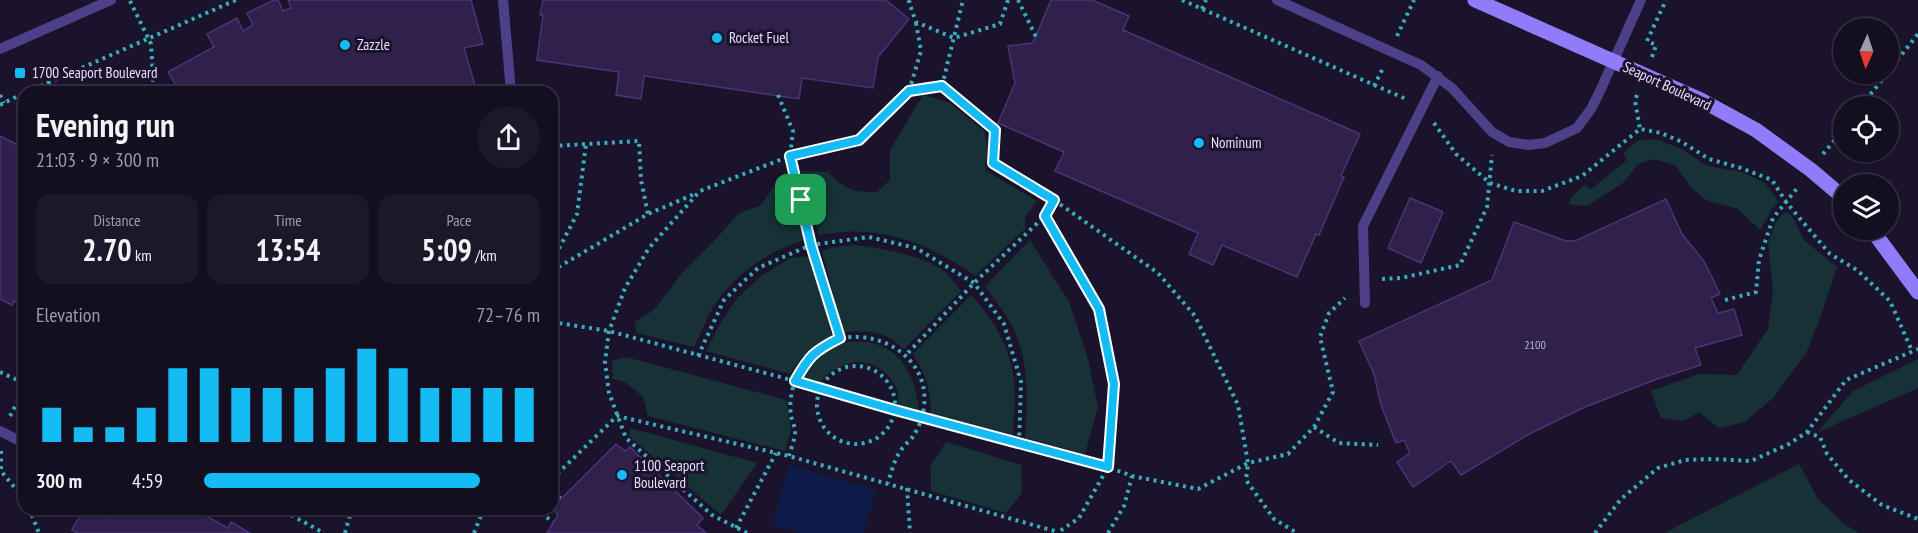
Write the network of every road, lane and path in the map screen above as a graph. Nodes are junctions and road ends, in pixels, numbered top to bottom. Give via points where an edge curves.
1 (130, 0) edge
2 (236, 0) edge
3 (503, 0) edge
4 (910, 0) edge
5 (963, 0) edge
6 (1008, 0) edge
7 (1018, 0) edge
8 (1182, 0) edge
9 (1206, 0) edge
10 (1277, 0) edge
11 (1475, 0) edge
12 (1641, 0) edge
13 (106, 1) edge
14 (1202, 9) junction
15 (916, 22) junction
16 (1918, 34) edge
17 (1035, 37) dead end
18 (954, 38) junction
19 (148, 39) junction
20 (0, 49) edge
21 (1899, 59) edge
22 (1613, 61) junction
23 (1438, 76) junction
24 (48, 81) junction
25 (1879, 84) edge
26 (38, 86) edge
27 (50, 86) edge
28 (154, 86) edge
29 (510, 86) edge
30 (942, 86) junction
31 (909, 91) junction
32 (778, 94) dead end
33 (0, 95) edge
34 (18, 96) edge
35 (1869, 96) edge
36 (2, 104) edge
37 (1420, 111) junction
38 (586, 144) junction
39 (558, 146) edge
40 (790, 156) junction
41 (1833, 189) edge
42 (700, 191) junction
43 (1054, 200) junction
44 (1786, 202) junction
45 (648, 214) junction
46 (1045, 216) junction
47 (1879, 240) edge
48 (811, 245) junction
49 (558, 250) edge
50 (558, 267) edge
51 (974, 283) junction
52 (1918, 292) edge
53 (1725, 300) dead end
54 (1365, 303) dead end
55 (558, 323) edge
56 (609, 331) junction
57 (840, 338) junction
58 (1918, 349) edge
59 (1912, 351) junction
60 (906, 355) junction
61 (698, 356) junction
62 (0, 372) edge
63 (18, 380) edge
64 (795, 381) junction
65 (820, 388) junction
66 (895, 410) junction
67 (618, 416) junction
68 (922, 418) junction
69 (1314, 427) dead end
70 (0, 430) edge
71 (1807, 432) junction
72 (18, 440) edge
73 (1018, 444) junction
74 (1378, 445) dead end
75 (776, 453) junction
76 (789, 456) junction
77 (1248, 463) junction
78 (1108, 467) junction
79 (558, 473) edge
80 (1132, 476) junction
81 (888, 483) junction
82 (907, 488) junction
83 (558, 497) edge
84 (561, 499) dead end
85 (32, 515) edge
86 (291, 515) edge
87 (350, 515) edge
88 (481, 515) edge
89 (544, 515) edge
90 (1918, 519) edge
91 (553, 522) dead end
92 (736, 528) junction
93 (39, 533) edge
94 (324, 533) edge
95 (345, 533) edge
96 (474, 533) edge
97 (747, 533) edge
98 (910, 533) edge
99 (1058, 533) edge
100 (1108, 533) edge
101 (1297, 533) edge
102 (1595, 533) edge

1 - 19 path
2 - 19 path
3 - 29 lane
4 - 15 path
5 - 18 path
6 - 18 path via 1000,24
7 - 17 path
8 - 14 path
9 - 14 path
10 - 23 lane via 1421,64
11 - 22 main road, Seaport Boulevard
12 - 22 lane
13 - 20 lane
14 - 37 path via 1404,97
15 - 18 path
15 - 31 path via 921,51
16 - 21 path
18 - 30 path
19 - 24 path
19 - 28 path
22 - 23 lane via 1591,109 1577,128 1545,143 1528,145 1509,142 1492,132
22 - 41 main road, Seaport Boulevard via 1701,100 1756,130
23 - 37 lane
24 - 26 path
24 - 27 path
25 - 35 path
30 - 31 path
30 - 43 path via 995,130 993,163
31 - 40 path via 859,140
32 - 40 path via 793,131
33 - 36 path
34 - 36 path
37 - 44 path via 1456,154 1490,183 1516,191 1542,191 1582,176 1640,129 1661,133 1709,159 1772,180
37 - 54 lane via 1363,226
38 - 39 path
38 - 45 path via 639,141
38 - 49 path via 577,214
40 - 42 path
40 - 48 path
42 - 45 path
42 - 56 path via 649,248 625,288
43 - 46 path
43 - 77 path via 1158,273 1195,316 1238,405
44 - 53 path via 1773,218 1759,260 1755,292
44 - 59 path via 1830,254 1857,270 1890,301
45 - 50 path
46 - 51 path
46 - 78 path via 1099,309 1114,384
47 - 52 main road
48 - 51 path via 869,237 888,241 916,248
48 - 57 path
48 - 61 path via 758,268 724,300
51 - 60 path
51 - 73 path via 1004,324 1021,382
55 - 56 path
56 - 61 path
56 - 67 path via 605,362 609,393
57 - 60 path via 861,336 883,341
57 - 64 path via 806,360
58 - 59 path
59 - 71 path via 1845,380
60 - 68 path via 918,370 924,392
61 - 64 path
62 - 63 path
64 - 65 path
64 - 76 path via 790,398 795,431
65 - 66 path
65 - 66 path via 837,370 849,366 873,369 891,386
65 - 66 path via 817,414 832,437 844,443 871,442 883,434
66 - 68 path
67 - 75 path
67 - 79 path
67 - 92 path via 626,438 712,516
68 - 73 path
68 - 81 path via 914,436 899,453
69 - 74 path via 1339,443
70 - 72 lane
71 - 90 path via 1820,437 1827,454 1849,480 1882,506
71 - 102 path via 1751,461 1685,460 1658,468 1621,499
73 - 78 path
75 - 76 path
75 - 92 path
76 - 81 path
77 - 80 path via 1198,489
77 - 101 path via 1246,480 1274,519
78 - 80 path
78 - 99 path via 1079,518
80 - 100 path via 1124,506
81 - 82 path
82 - 98 path
82 - 99 path
83 - 84 path
85 - 93 path
86 - 94 path
87 - 95 path
88 - 96 path
89 - 91 path
92 - 97 path

